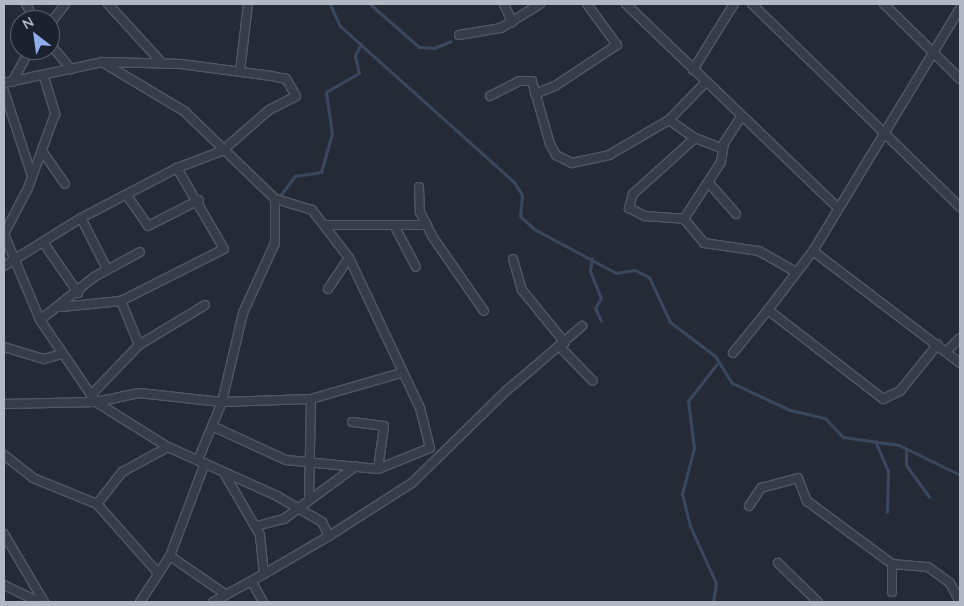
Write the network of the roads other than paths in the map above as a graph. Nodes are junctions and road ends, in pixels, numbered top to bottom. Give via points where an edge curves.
1 (108, 4) edge
2 (248, 4) edge
3 (504, 4) edge
4 (540, 4) edge
5 (587, 4) edge
6 (626, 4) edge
7 (734, 4) edge
8 (752, 4) edge
9 (884, 4) edge
10 (960, 8) edge
11 (512, 22) junction
12 (460, 35) dead end
13 (933, 52) junction
14 (60, 55) edge
15 (23, 60) edge
16 (102, 62) junction
17 (163, 64) junction
18 (72, 69) junction
19 (240, 70) junction
20 (693, 70) junction
21 (44, 77) junction
22 (960, 79) edge
23 (8, 82) edge
24 (705, 83) junction
25 (4, 91) edge
26 (535, 94) junction
27 (490, 96) dead end
28 (740, 117) junction
29 (669, 120) junction
30 (883, 133) junction
31 (695, 138) junction
32 (723, 149) junction
33 (42, 151) junction
34 (222, 151) junction
35 (177, 168) junction
36 (32, 176) junction
37 (709, 183) junction
38 (64, 184) dead end
39 (419, 187) dead end
40 (128, 197) junction
41 (275, 199) junction
42 (199, 200) junction
43 (837, 207) junction
44 (960, 207) edge
45 (736, 214) dead end
46 (81, 218) junction
47 (684, 219) junction
48 (325, 225) junction
49 (394, 225) junction
50 (426, 225) junction
51 (4, 234) edge
52 (43, 242) junction
53 (813, 251) junction
54 (140, 252) dead end
55 (349, 258) junction
56 (513, 259) dead end
57 (17, 260) junction
58 (4, 266) edge
59 (416, 267) dead end
60 (107, 269) junction
61 (796, 272) junction
62 (328, 289) dead end
63 (78, 293) junction
64 (121, 301) junction
65 (205, 305) dead end
66 (61, 307) junction
67 (768, 310) junction
68 (484, 311) dead end
69 (40, 320) junction
70 (582, 326) dead end
71 (960, 338) edge
72 (938, 344) junction
73 (139, 345) junction
74 (563, 345) junction
75 (4, 347) edge
76 (947, 351) junction
77 (733, 353) dead end
78 (60, 354) junction
79 (960, 362) edge
80 (401, 373) junction
81 (593, 380) dead end
82 (91, 394) junction
83 (311, 399) junction
84 (96, 402) junction
85 (222, 402) junction
86 (4, 404) edge
87 (352, 422) dead end
88 (212, 426) junction
89 (168, 447) junction
90 (4, 455) edge
91 (310, 460) junction
92 (201, 461) junction
93 (356, 466) junction
94 (378, 469) junction
95 (224, 473) junction
96 (309, 497) junction
97 (97, 504) junction
98 (749, 506) dead end
99 (297, 508) junction
100 (257, 526) junction
101 (4, 534) edge
102 (329, 536) junction
103 (170, 556) junction
104 (778, 562) dead end
105 (892, 564) junction
106 (158, 573) junction
107 (264, 574) junction
108 (252, 582) junction
109 (4, 585) edge
110 (892, 592) dead end
111 (224, 594) junction
112 (39, 602) edge
113 (44, 602) edge
114 (140, 602) edge
115 (213, 602) edge
116 (263, 602) edge
117 (818, 602) edge
118 (960, 602) edge

1 - 17 street
2 - 19 street
3 - 11 street
4 - 11 street
5 - 26 street via 617,45 555,86
6 - 20 street
7 - 20 street
8 - 30 street
9 - 13 street
10 - 13 street
11 - 12 street
13 - 22 street
13 - 30 street
14 - 18 street
15 - 23 street
16 - 17 street
16 - 18 street
16 - 34 street via 184,111
17 - 19 street
18 - 21 street
19 - 34 street via 286,79 296,96 269,110
20 - 24 street
21 - 23 street
21 - 33 street via 55,114
24 - 28 street
24 - 29 street
25 - 36 street
26 - 27 street via 534,82 528,79
26 - 29 street via 550,144 556,155 572,163 610,154
28 - 32 street
28 - 43 street
29 - 31 street
30 - 43 street
30 - 44 street
31 - 32 street
31 - 47 street via 629,202 634,213
32 - 37 street
33 - 36 street
33 - 38 street
34 - 35 street
34 - 41 street
35 - 40 street
35 - 42 street
36 - 51 street
37 - 45 street
37 - 47 street
39 - 50 street via 418,201
40 - 42 street via 148,226
40 - 46 street
41 - 48 street via 312,210
41 - 85 street via 277,237 243,313
42 - 64 street via 224,249
43 - 53 street
46 - 52 street
46 - 60 street
47 - 61 street via 704,243 759,251
48 - 49 street
48 - 55 street
49 - 50 street
49 - 59 street
50 - 68 street
51 - 57 street
52 - 57 street
52 - 63 street
53 - 61 street
53 - 72 street
54 - 60 street
55 - 62 street
55 - 80 street
56 - 74 street via 522,290
57 - 58 street
57 - 69 street
60 - 63 street
61 - 67 street
63 - 66 street
64 - 66 street
64 - 73 street
65 - 73 street
66 - 69 street
67 - 72 street via 884,399 900,391
67 - 77 street
69 - 78 street
70 - 74 street
71 - 76 street
72 - 76 street
73 - 82 street
74 - 81 street
74 - 102 street via 512,385 412,482
75 - 78 street via 44,359
76 - 79 street
78 - 82 street
80 - 83 street
80 - 94 street via 420,408 430,448
82 - 84 street
83 - 85 street
83 - 91 street
84 - 85 street via 139,393
84 - 86 street
84 - 89 street
85 - 88 street
87 - 94 street via 384,426
88 - 91 street via 271,456
88 - 92 street
89 - 92 street
89 - 97 street via 122,472
90 - 97 street via 32,478
91 - 93 street
91 - 96 street
92 - 95 street
92 - 103 street
93 - 94 street
93 - 96 street
95 - 99 street
95 - 100 street
96 - 99 street
97 - 106 street
98 - 105 street via 767,485 798,478 807,501
99 - 100 street via 274,525
99 - 102 street via 322,522
100 - 107 street
101 - 113 street
102 - 107 street
103 - 106 street
103 - 111 street
104 - 117 street
105 - 110 street
105 - 118 street via 928,567 950,583
106 - 114 street
107 - 108 street
108 - 111 street
108 - 116 street
109 - 112 street
111 - 115 street

